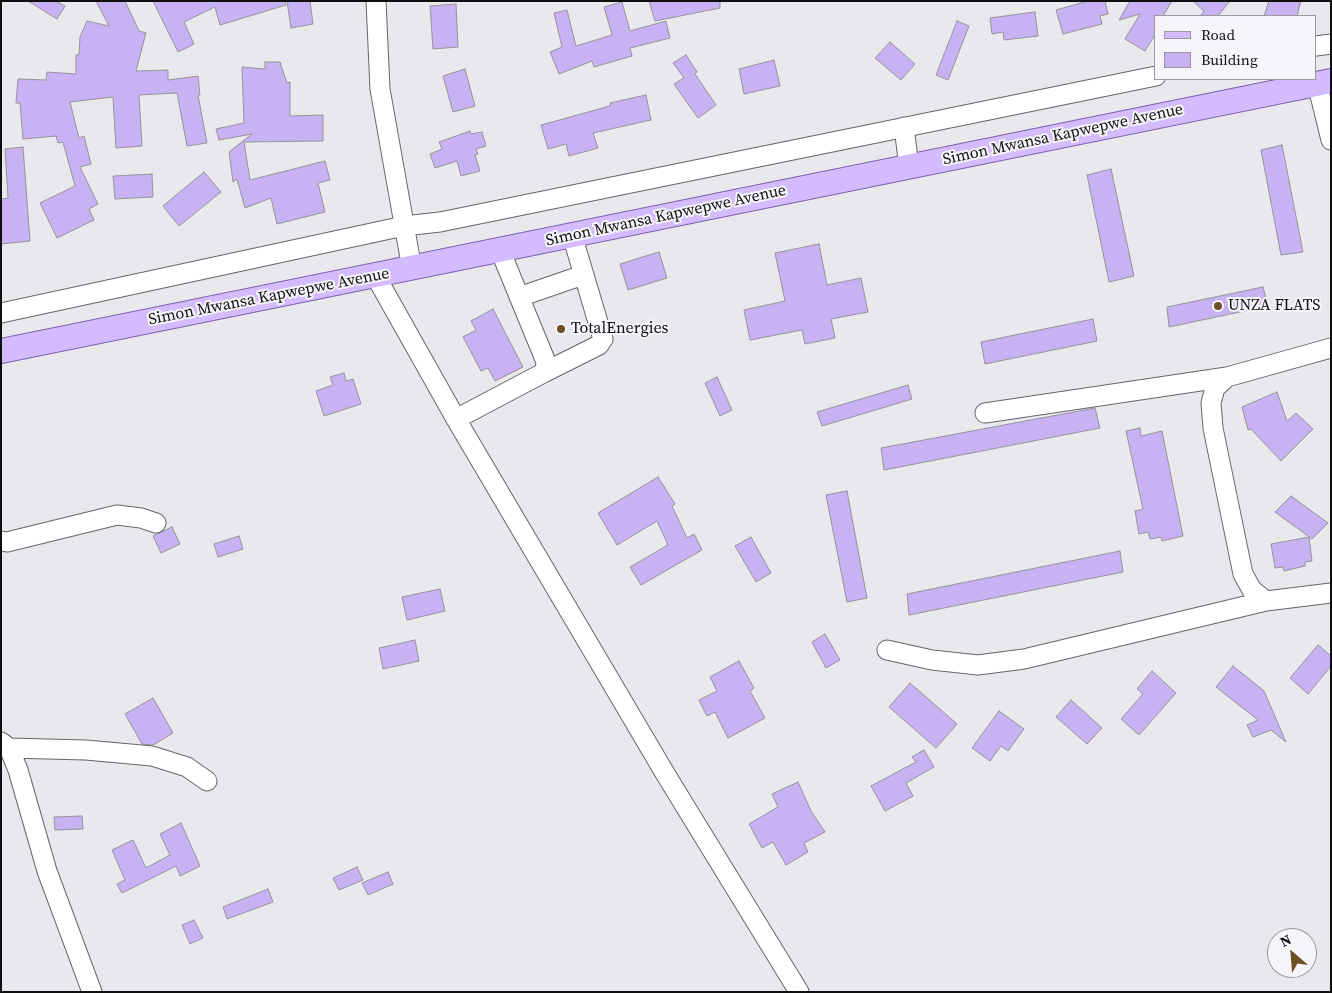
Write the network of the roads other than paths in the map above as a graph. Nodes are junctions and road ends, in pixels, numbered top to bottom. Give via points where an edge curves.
1 (376, 1) edge
2 (1331, 44) edge
3 (1317, 46) edge
4 (1154, 76) edge
5 (1324, 82) edge
6 (904, 127) junction
7 (1331, 140) edge
8 (909, 167) junction
9 (404, 226) junction
10 (572, 235) junction
11 (500, 250) junction
12 (412, 268) junction
13 (375, 275) junction
14 (583, 275) junction
15 (519, 297) junction
16 (1, 313) edge
17 (1331, 348) edge
18 (1, 351) edge
19 (545, 372) junction
20 (1227, 377) junction
21 (985, 413) dead end
22 (456, 419) junction
23 (156, 523) dead end
24 (1, 541) edge
25 (1331, 593) edge
26 (1266, 601) junction
27 (887, 650) dead end
28 (5, 745) edge
29 (207, 781) dead end
30 (92, 992) edge
31 (799, 992) edge

1 - 9 street via 380,89
2 - 3 street
4 - 6 street
5 - 7 street
5 - 8 main road, Simon Mwansa Kapwepwe Avenue
6 - 8 street
6 - 9 street via 440,222
8 - 10 main road, Simon Mwansa Kapwepwe Avenue
9 - 12 street
9 - 16 street
10 - 11 main road, Simon Mwansa Kapwepwe Avenue
10 - 14 street
11 - 12 main road, Simon Mwansa Kapwepwe Avenue
11 - 15 street
12 - 13 main road, Simon Mwansa Kapwepwe Avenue
13 - 18 main road, Simon Mwansa Kapwepwe Avenue
13 - 22 street
14 - 15 street
14 - 19 street via 603,339 599,345
15 - 19 street via 546,362
17 - 20 street
19 - 22 street
20 - 21 street
20 - 26 street via 1215,388 1211,403 1213,428 1244,574 1252,590
22 - 31 street via 666,775
23 - 24 street via 117,515
25 - 26 street
26 - 27 street via 1024,660 978,665 932,660
28 - 29 street via 152,756 187,767
28 - 30 street via 18,770 47,871

